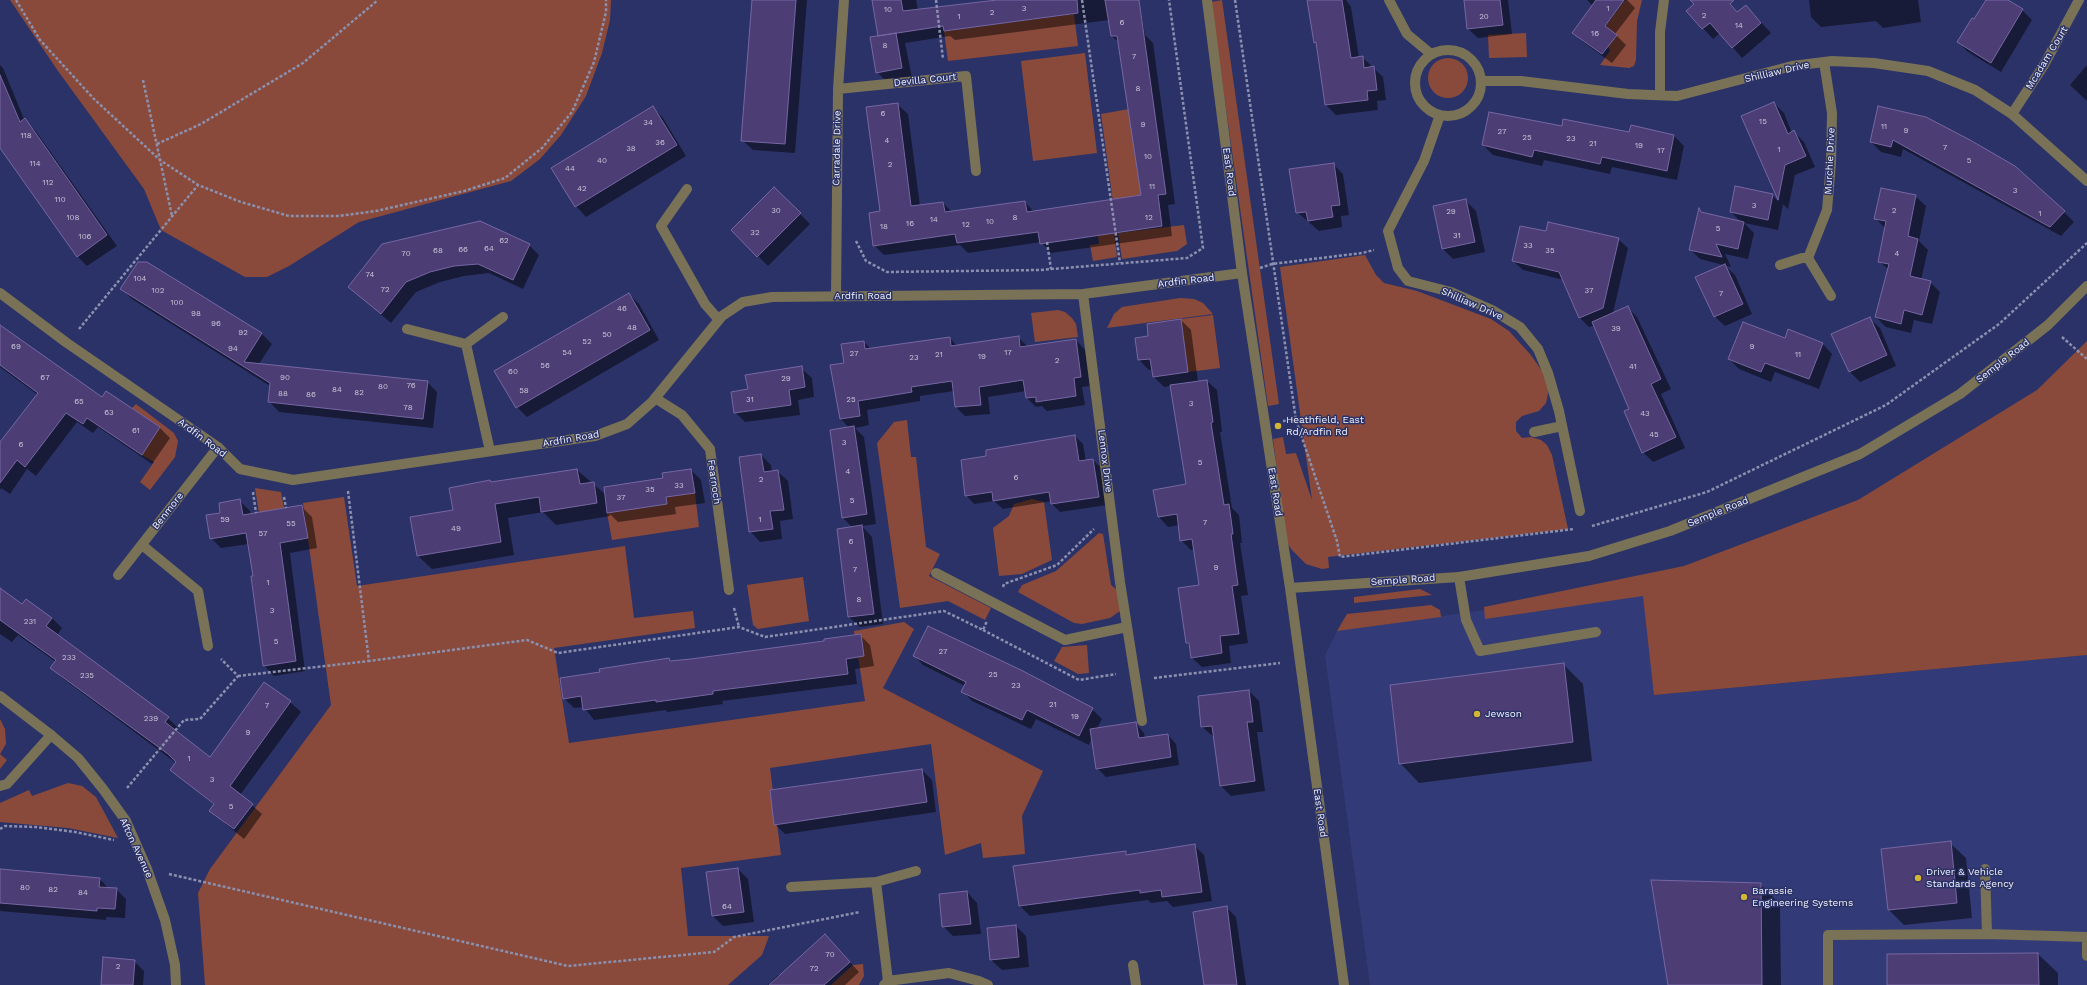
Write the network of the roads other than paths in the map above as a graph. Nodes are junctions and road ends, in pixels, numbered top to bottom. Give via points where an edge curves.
1 (844, 0) edge
2 (1207, 0) edge
3 (1389, 0) edge
4 (1664, 0) edge
5 (2079, 0) edge
6 (1431, 54) junction
7 (1824, 62) junction
8 (1481, 81) junction
9 (838, 89) junction
10 (1660, 95) junction
11 (2012, 114) junction
12 (1440, 115) junction
13 (976, 171) dead end
14 (2087, 181) edge
15 (687, 189) dead end
16 (1808, 258) junction
17 (1780, 266) dead end
18 (1242, 273) junction
19 (2087, 286) edge
20 (0, 294) edge
21 (1083, 294) junction
22 (836, 296) junction
23 (1831, 296) dead end
24 (503, 317) dead end
25 (718, 320) junction
26 (407, 329) dead end
27 (466, 344) junction
28 (655, 398) junction
29 (1562, 426) junction
30 (1534, 432) dead end
31 (218, 447) junction
32 (490, 451) junction
33 (1580, 511) dead end
34 (142, 545) junction
35 (936, 573) dead end
36 (118, 575) dead end
37 (1459, 577) junction
38 (1290, 588) junction
39 (729, 590) dead end
40 (1127, 628) junction
41 (1596, 632) dead end
42 (208, 646) road end
43 (0, 696) edge
44 (1142, 721) dead end
45 (51, 735) junction
46 (0, 786) edge
47 (1984, 869) dead end
48 (916, 872) dead end
49 (876, 882) junction
50 (791, 887) dead end
51 (1987, 934) junction
52 (2087, 937) edge
53 (2087, 956) edge
54 (1133, 965) dead end
55 (886, 983) edge
56 (176, 985) edge
57 (988, 985) edge
58 (1136, 985) edge
59 (1344, 985) edge
60 (1828, 985) edge

1 - 9 street, Carradale Drive
2 - 18 street, East Road
3 - 6 street via 1407,34
4 - 10 street via 1660,32
5 - 11 street, Mcadam Court via 2044,66
6 - 8 street via 1442,50 1464,54 1473,61
6 - 12 street via 1418,69 1415,88 1423,106
7 - 10 street, Shilliaw Drive via 1792,66 1677,96
7 - 11 street, Shilliaw Drive via 1874,63 1928,71 1975,90
7 - 16 street, Murchie Drive via 1832,113 1831,163 1827,210
8 - 10 street, Shilliaw Drive via 1537,82 1628,94
8 - 12 street via 1480,92 1469,109 1450,116
9 - 13 street, Devilla Court via 966,76
9 - 22 street, Carradale Drive
11 - 14 street, Shilliaw Drive
12 - 29 street, Shilliaw Drive via 1424,161 1388,231 1398,268 1408,280 1451,292 1492,310 1520,327 1538,349 1548,373
15 - 25 street via 661,226 705,304
16 - 17 street
16 - 23 street
18 - 21 street, Ardfin Road
18 - 38 street, East Road
19 - 37 street, Semple Road via 2048,325 1960,394 1860,454 1670,531 1597,554
20 - 31 street, Ardfin Road
21 - 22 street, Ardfin Road
21 - 40 street, Lennox Drive
22 - 25 street, Ardfin Road via 772,297 743,302
24 - 27 street
25 - 28 street, Ardfin Road
26 - 27 street
27 - 32 street
28 - 32 street, Ardfin Road via 627,424 595,436
28 - 39 street, Fearnoch via 682,415 710,449
29 - 30 street
29 - 33 street, Shilliaw Drive
31 - 32 street, Ardfin Road via 240,469 293,480
31 - 34 street, Benmore
34 - 36 street, Benmore
34 - 42 street via 198,591
35 - 40 street via 1065,640
37 - 38 street, Semple Road
37 - 41 street via 1466,620 1480,651
38 - 59 street, East Road
40 - 44 street, Lennox Drive
43 - 45 street, Afton Avenue
45 - 46 street via 7,784
45 - 56 street, Afton Avenue via 78,758 126,821 165,920 175,965
47 - 51 street
48 - 49 street
49 - 50 street
49 - 55 street
51 - 52 street
51 - 60 street via 1828,935
52 - 53 street
54 - 58 street
55 - 57 street via 949,973

